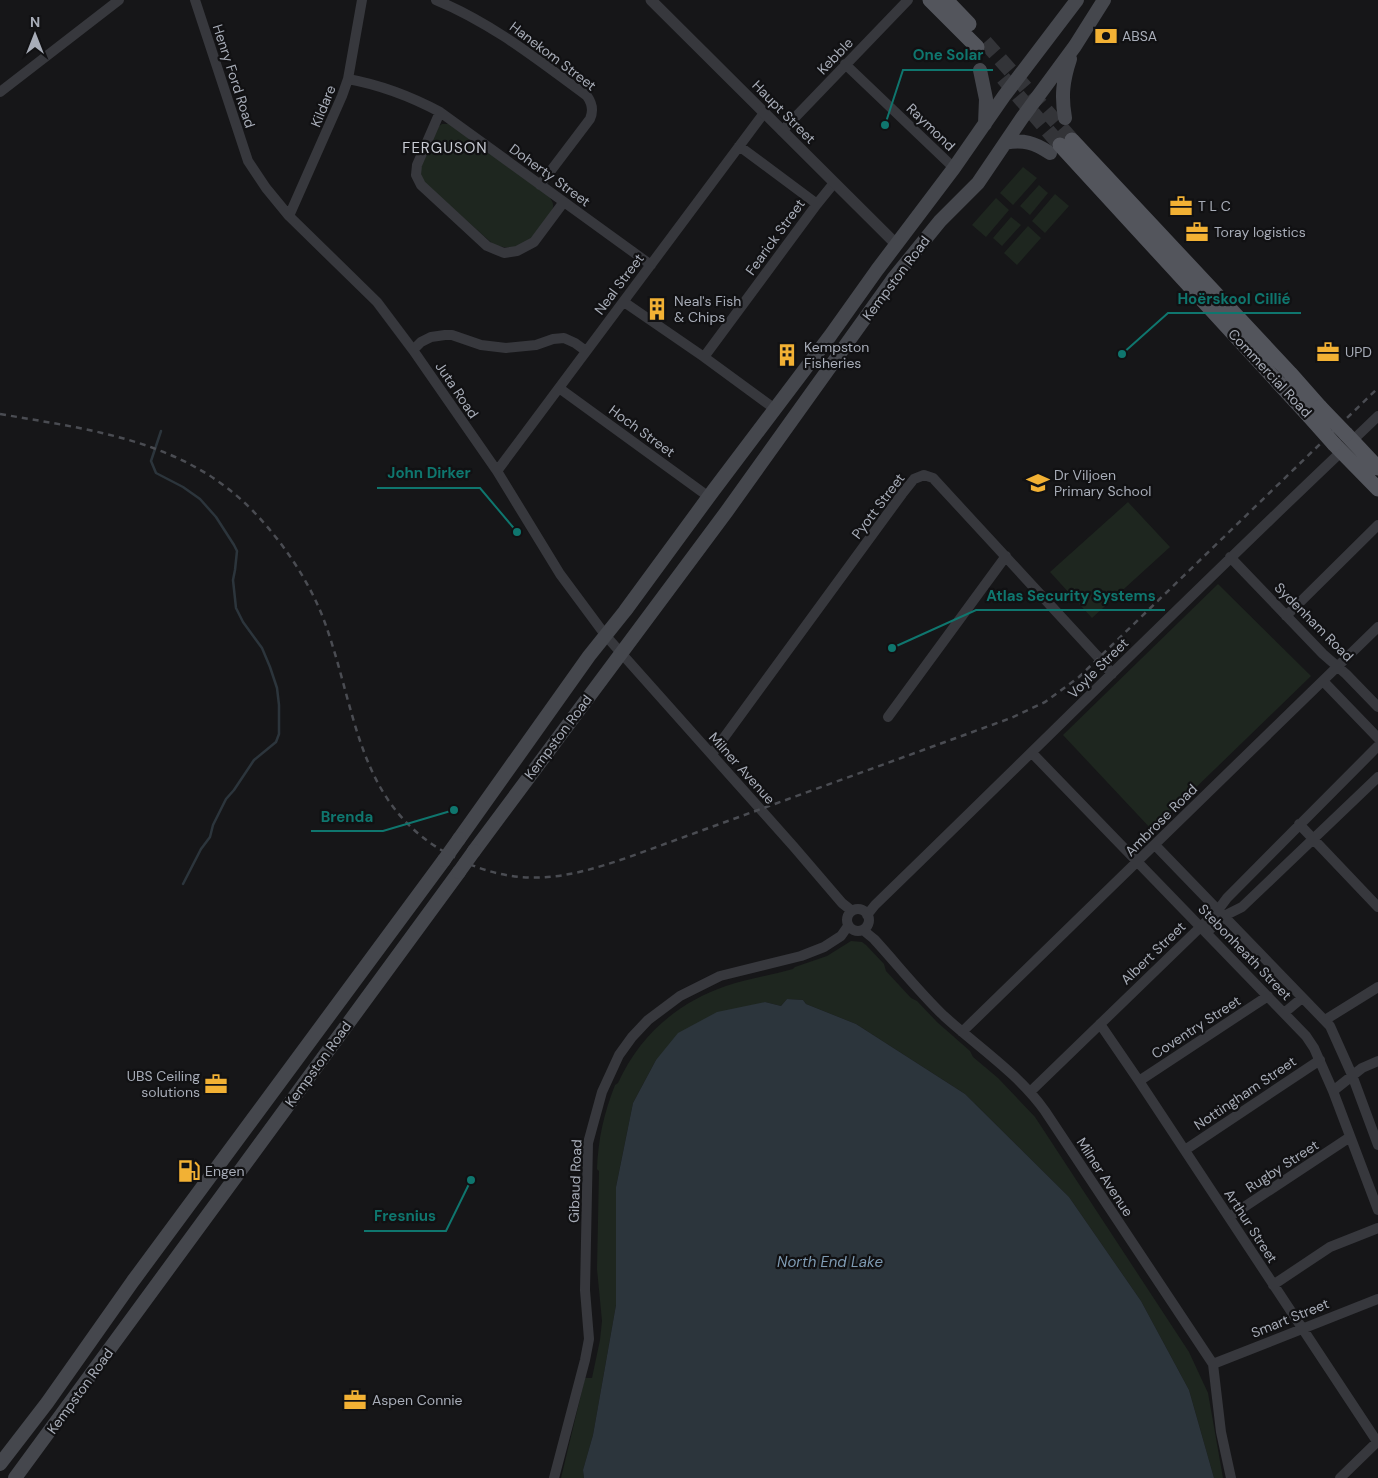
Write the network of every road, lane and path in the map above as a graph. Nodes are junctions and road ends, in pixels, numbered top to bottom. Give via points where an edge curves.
1 (119, 0) edge
2 (195, 0) edge
3 (362, 0) edge
4 (436, 0) edge
5 (651, 0) edge
6 (908, 0) edge
7 (930, 0) edge
8 (946, 0) edge
9 (1077, 0) edge
10 (1104, 0) edge
11 (1075, 46) junction
12 (845, 64) junction
13 (980, 70) dead end
14 (348, 79) junction
15 (0, 92) edge
16 (440, 112) junction
17 (764, 113) junction
18 (1065, 118) dead end
19 (985, 124) junction
20 (782, 131) junction
21 (1005, 143) junction
22 (739, 146) junction
23 (1061, 146) joint
24 (248, 161) joint
25 (954, 168) junction
26 (834, 183) junction
27 (540, 185) junction
28 (563, 203) junction
29 (817, 204) junction
30 (289, 216) junction
31 (897, 245) junction
32 (651, 265) junction
33 (624, 302) junction
34 (413, 350) junction
35 (586, 351) junction
36 (704, 357) junction
37 (559, 388) junction
38 (775, 409) junction
39 (1378, 416) edge
40 (1344, 443) junction
41 (1378, 468) edge
42 (497, 472) junction
43 (1378, 489) edge
44 (709, 497) junction
45 (1378, 525) edge
46 (1006, 556) junction
47 (1230, 557) junction
48 (1286, 616) junction
49 (1378, 627) edge
50 (606, 636) junction
51 (620, 653) junction
52 (1337, 666) junction
53 (1112, 674) junction
54 (1323, 681) junction
55 (1378, 707) edge
56 (888, 717) dead end
57 (1378, 738) edge
58 (1378, 746) edge
59 (1032, 753) junction
60 (712, 754) junction
61 (1378, 777) edge
62 (1299, 824) junction
63 (1313, 839) junction
64 (1155, 845) junction
65 (1138, 862) junction
66 (1378, 907) edge
67 (1221, 913) junction
68 (858, 920) junction
69 (1204, 929) junction
70 (1378, 987) edge
71 (1268, 996) junction
72 (1302, 998) junction
73 (1284, 1013) junction
74 (1325, 1020) junction
75 (1100, 1024) junction
76 (962, 1032) junction
77 (1320, 1060) junction
78 (1378, 1061) edge
79 (1352, 1075) junction
80 (1139, 1081) junction
81 (1333, 1091) junction
82 (1030, 1092) junction
83 (1350, 1137) junction
84 (1378, 1145) edge
85 (1185, 1150) junction
86 (1373, 1182) edge
87 (1378, 1210) edge
88 (1229, 1217) junction
89 (1378, 1228) edge
90 (1273, 1285) junction
91 (1378, 1299) edge
92 (1302, 1328) junction
93 (1213, 1364) junction
94 (1377, 1442) edge
95 (0, 1464) edge
96 (15, 1478) edge
97 (554, 1478) edge
98 (1230, 1478) edge
99 (1340, 1478) edge

1 - 15 street
2 - 24 street, Henry Ford Road
3 - 14 street, Kildare
4 - 27 street, Hanekom Street via 506,36 592,103 590,119
5 - 17 street, Haupt Street
6 - 12 street, Kebble
7 - 8 main road via 981,44
9 - 19 main road, Kempston Road
10 - 11 main road, Kempston Road
11 - 18 main road via 1064,80 1062,100
11 - 21 main road, Kempston Road
12 - 20 street, Kebble
12 - 25 street, Raymond
13 - 19 main road via 986,99
14 - 16 street, Doherty Street via 389,89
14 - 30 street, Kildare
16 - 27 street, Doherty Street
16 - 28 street via 417,165 416,179 487,246 504,253 517,252 529,246
17 - 20 street, Haupt Street
17 - 22 street, Neal Street
19 - 25 main road, Kempston Road
20 - 26 street, Haupt Street
21 - 23 main road
21 - 51 main road, Kempston Road via 978,183 940,221 893,279 727,511
22 - 29 street
22 - 32 street, Neal Street
23 - 40 main road, Commercial Road, bridge
24 - 30 street, Juta Road
25 - 31 main road, Kempston Road
26 - 29 street, Fearick Street
26 - 31 street, Haupt Street
27 - 28 street, Doherty Street
28 - 32 street, Doherty Street
29 - 36 street, Fearick Street
30 - 34 street, Juta Road via 377,302
31 - 38 main road, Kempston Road
32 - 33 street, Neal Street
33 - 35 street, Neal Street
33 - 36 street
34 - 35 street via 431,337 445,335 506,348 536,346 564,338
34 - 42 street, Juta Road
35 - 37 street, Neal Street
36 - 38 street
37 - 42 street, Neal Street
37 - 44 street, Hoch Street
38 - 44 main road, Kempston Road
39 - 40 street, Voyle Street
40 - 41 main road, Commercial Road
40 - 43 main road, Commercial Road
40 - 47 street, Voyle Street
42 - 50 street, Juta Road via 560,574
44 - 50 main road, Kempston Road
45 - 48 street
46 - 53 street, Pyott Street
46 - 56 street
46 - 60 street, Pyott Street via 933,478 924,475 914,479
47 - 48 street, Sydenham Road
47 - 53 street, Voyle Street
48 - 52 street, Sydenham Road
49 - 52 street, Ambrose Road
50 - 51 street, Juta Road
50 - 95 main road, Kempston Road, bridge
51 - 60 street, Milner Avenue
51 - 96 main road, Kempston Road, bridge
52 - 54 street, Ambrose Road
52 - 55 street, Sydenham Road
53 - 59 street, Voyle Street
54 - 57 street
54 - 64 street, Ambrose Road
58 - 62 street, Albert Street
59 - 65 street, Stebonheath Street
59 - 68 street, Voyle Street
60 - 68 street, Milner Avenue
61 - 63 street, Albert Street
62 - 63 street
62 - 67 street, Albert Street via 1227,898
63 - 66 street
63 - 67 street, Albert Street via 1242,907
64 - 65 street, Ambrose Road
64 - 67 street, Stebonheath Street
65 - 69 street, Stebonheath Street
65 - 76 street, Ambrose Road
67 - 69 street, Albert Street
67 - 72 street, Stebonheath Street
68 - 76 street, Milner Avenue via 933,1005
68 - 97 street, Gibaud Road via 824,947 801,956 729,973 693,989 648,1020 619,1055 602,1092 588,1143 585,1290 589,1338
69 - 71 street, Stebonheath Street
69 - 75 street, Albert Street
70 - 74 street
71 - 73 street, Stebonheath Street
71 - 80 street, Coventry Street
72 - 73 street
72 - 74 street, Stebonheath Street
73 - 77 street, Stebonheath Street via 1306,1036
74 - 79 street, Stebonheath Street
75 - 80 street, Arthur Street
75 - 82 street, Albert Street
76 - 82 street, Milner Avenue
77 - 81 street, Stebonheath Street
77 - 85 street, Nottingham Street
78 - 79 street
79 - 81 street
79 - 84 street, Stebonheath Street
80 - 85 street, Arthur Street
81 - 83 street, Stebonheath Street
82 - 93 street, Milner Avenue
83 - 86 street, Stebonheath Street
83 - 88 street, Rugby Street
85 - 88 street, Arthur Street
86 - 87 street, Stebonheath Street
88 - 90 street, Arthur Street
89 - 90 street via 1330,1247
90 - 92 street, Arthur Street
91 - 92 street, Smart Street
92 - 93 street, Smart Street
92 - 94 street, Arthur Street
93 - 98 street, Milner Avenue
94 - 99 street

